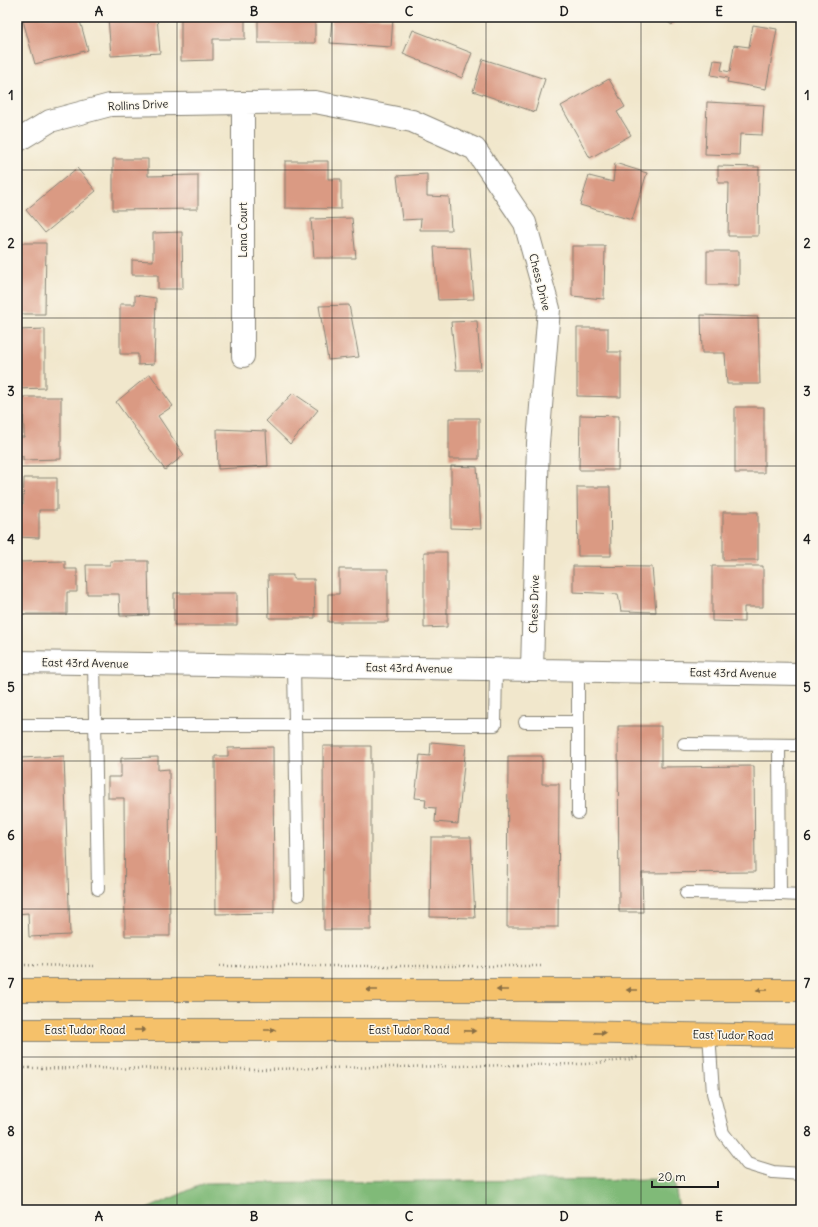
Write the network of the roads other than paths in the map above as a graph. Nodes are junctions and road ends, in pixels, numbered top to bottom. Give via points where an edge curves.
1 (243, 103) junction
2 (17, 141) edge
3 (243, 356) dead end
4 (17, 662) edge
5 (94, 663) junction
6 (294, 666) junction
7 (496, 669) junction
8 (532, 670) junction
9 (578, 671) junction
10 (801, 674) edge
11 (525, 722) dead end
12 (578, 722) junction
13 (17, 725) edge
14 (95, 725) junction
15 (294, 725) junction
16 (684, 744) dead end
17 (779, 745) junction
18 (801, 745) edge
19 (578, 813) dead end
20 (98, 889) dead end
21 (686, 893) dead end
22 (780, 894) junction
23 (298, 895) dead end
24 (801, 895) edge
25 (17, 990) edge
26 (801, 990) edge
27 (17, 1030) edge
28 (709, 1034) junction
29 (801, 1036) edge
30 (801, 1174) edge

1 - 2 street, Rollins Drive via 110,104 50,121
1 - 3 street, Lana Court
1 - 8 street, Chess Drive via 315,102 412,121 475,149 525,223 549,309 538,443
4 - 5 street, East 43rd Avenue
5 - 6 street, East 43rd Avenue
5 - 14 lane
6 - 7 street, East 43rd Avenue
6 - 15 lane
7 - 8 street, East 43rd Avenue
7 - 15 lane via 496,725
8 - 9 street, East 43rd Avenue
9 - 10 street, East 43rd Avenue
9 - 12 lane
11 - 12 lane
12 - 19 lane
13 - 14 lane
14 - 15 lane
14 - 20 lane
15 - 23 lane
16 - 17 lane
17 - 18 lane
17 - 22 lane
21 - 22 lane
22 - 24 lane
26 -> 25 main road
27 -> 28 main road, East Tudor Road via 435,1030
28 - 29 main road, East Tudor Road
28 - 30 lane via 713,1093 723,1133 747,1164 773,1172

